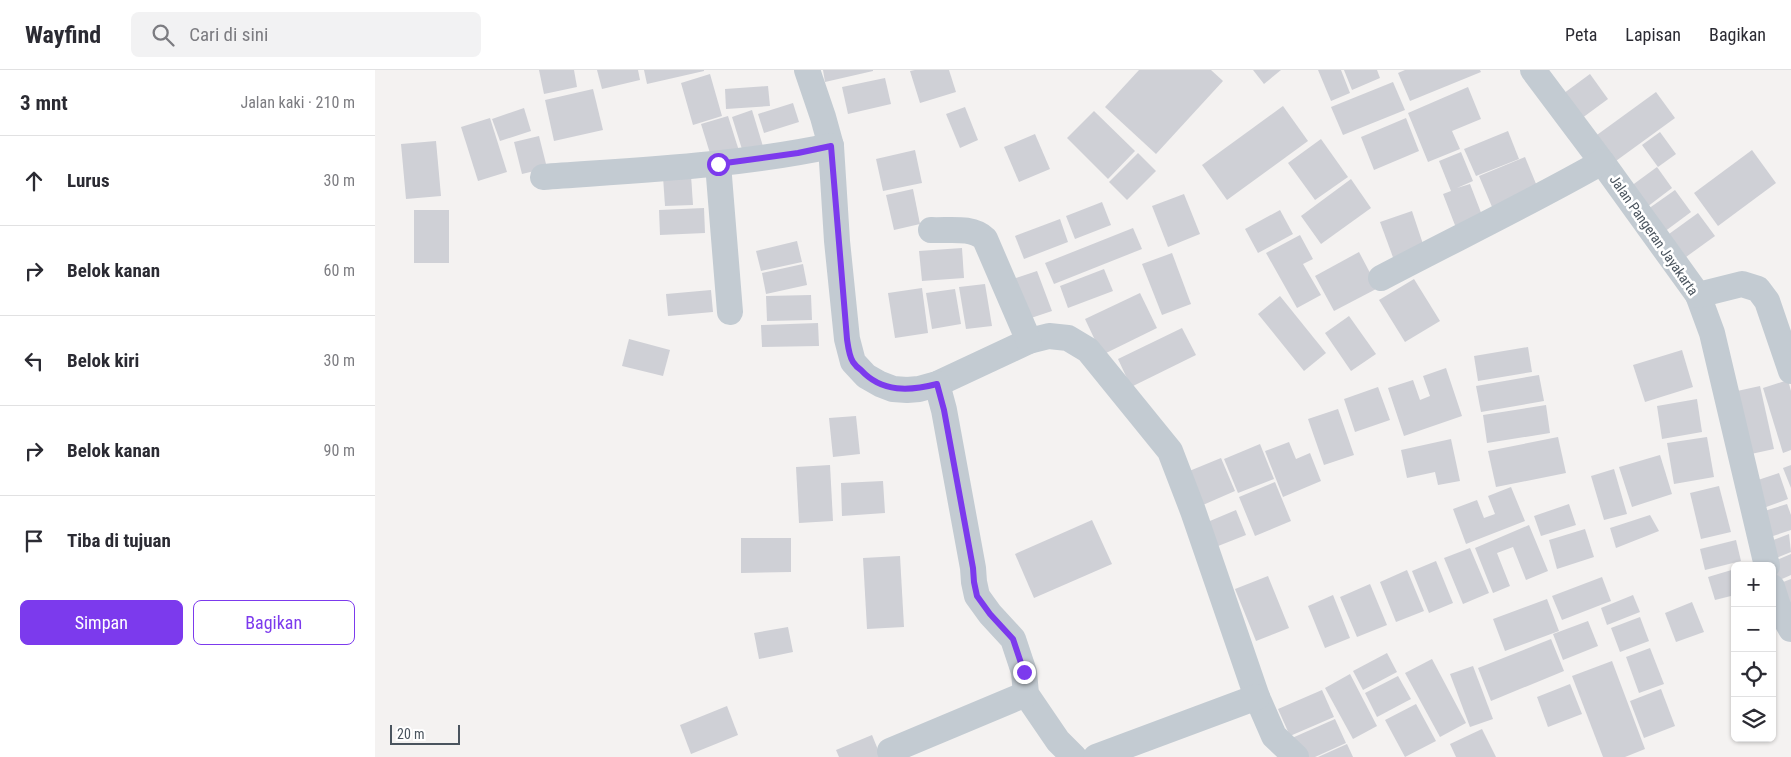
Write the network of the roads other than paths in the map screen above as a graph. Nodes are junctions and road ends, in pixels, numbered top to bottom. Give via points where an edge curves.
1 (807, 70) edge
2 (1533, 70) edge
3 (831, 146) junction
4 (1602, 162) junction
5 (718, 164) junction
6 (543, 176) dead end
7 (931, 230) dead end
8 (1381, 278) dead end
9 (1698, 295) junction
10 (731, 312) dead end
11 (1029, 341) junction
12 (1791, 371) edge
13 (937, 384) junction
14 (1766, 562) edge
15 (1776, 600) edge
16 (1791, 629) edge
17 (1026, 694) junction
18 (1257, 697) junction
19 (891, 751) dead end
20 (1074, 757) edge
21 (1096, 757) edge
22 (1296, 757) edge

1 - 3 street
2 - 4 street, Jalan Pangeran Jayakarta
3 - 5 street
3 - 13 street via 847,339 853,362 866,376 893,388 919,389
4 - 8 street via 1539,198
4 - 9 street, Jalan Pangeran Jayakarta
5 - 6 street
5 - 10 street
7 - 11 street via 980,233
9 - 12 street via 1742,284 1758,289 1767,301
9 - 14 street, Jalan Pangeran Jayakarta via 1712,333
11 - 13 street
11 - 18 street via 1049,336 1068,338 1088,350 1170,451
13 - 17 street via 977,596 1013,639 1024,672
15 - 16 street
17 - 19 street
17 - 20 street via 1058,741
18 - 21 street
18 - 22 street via 1274,736

